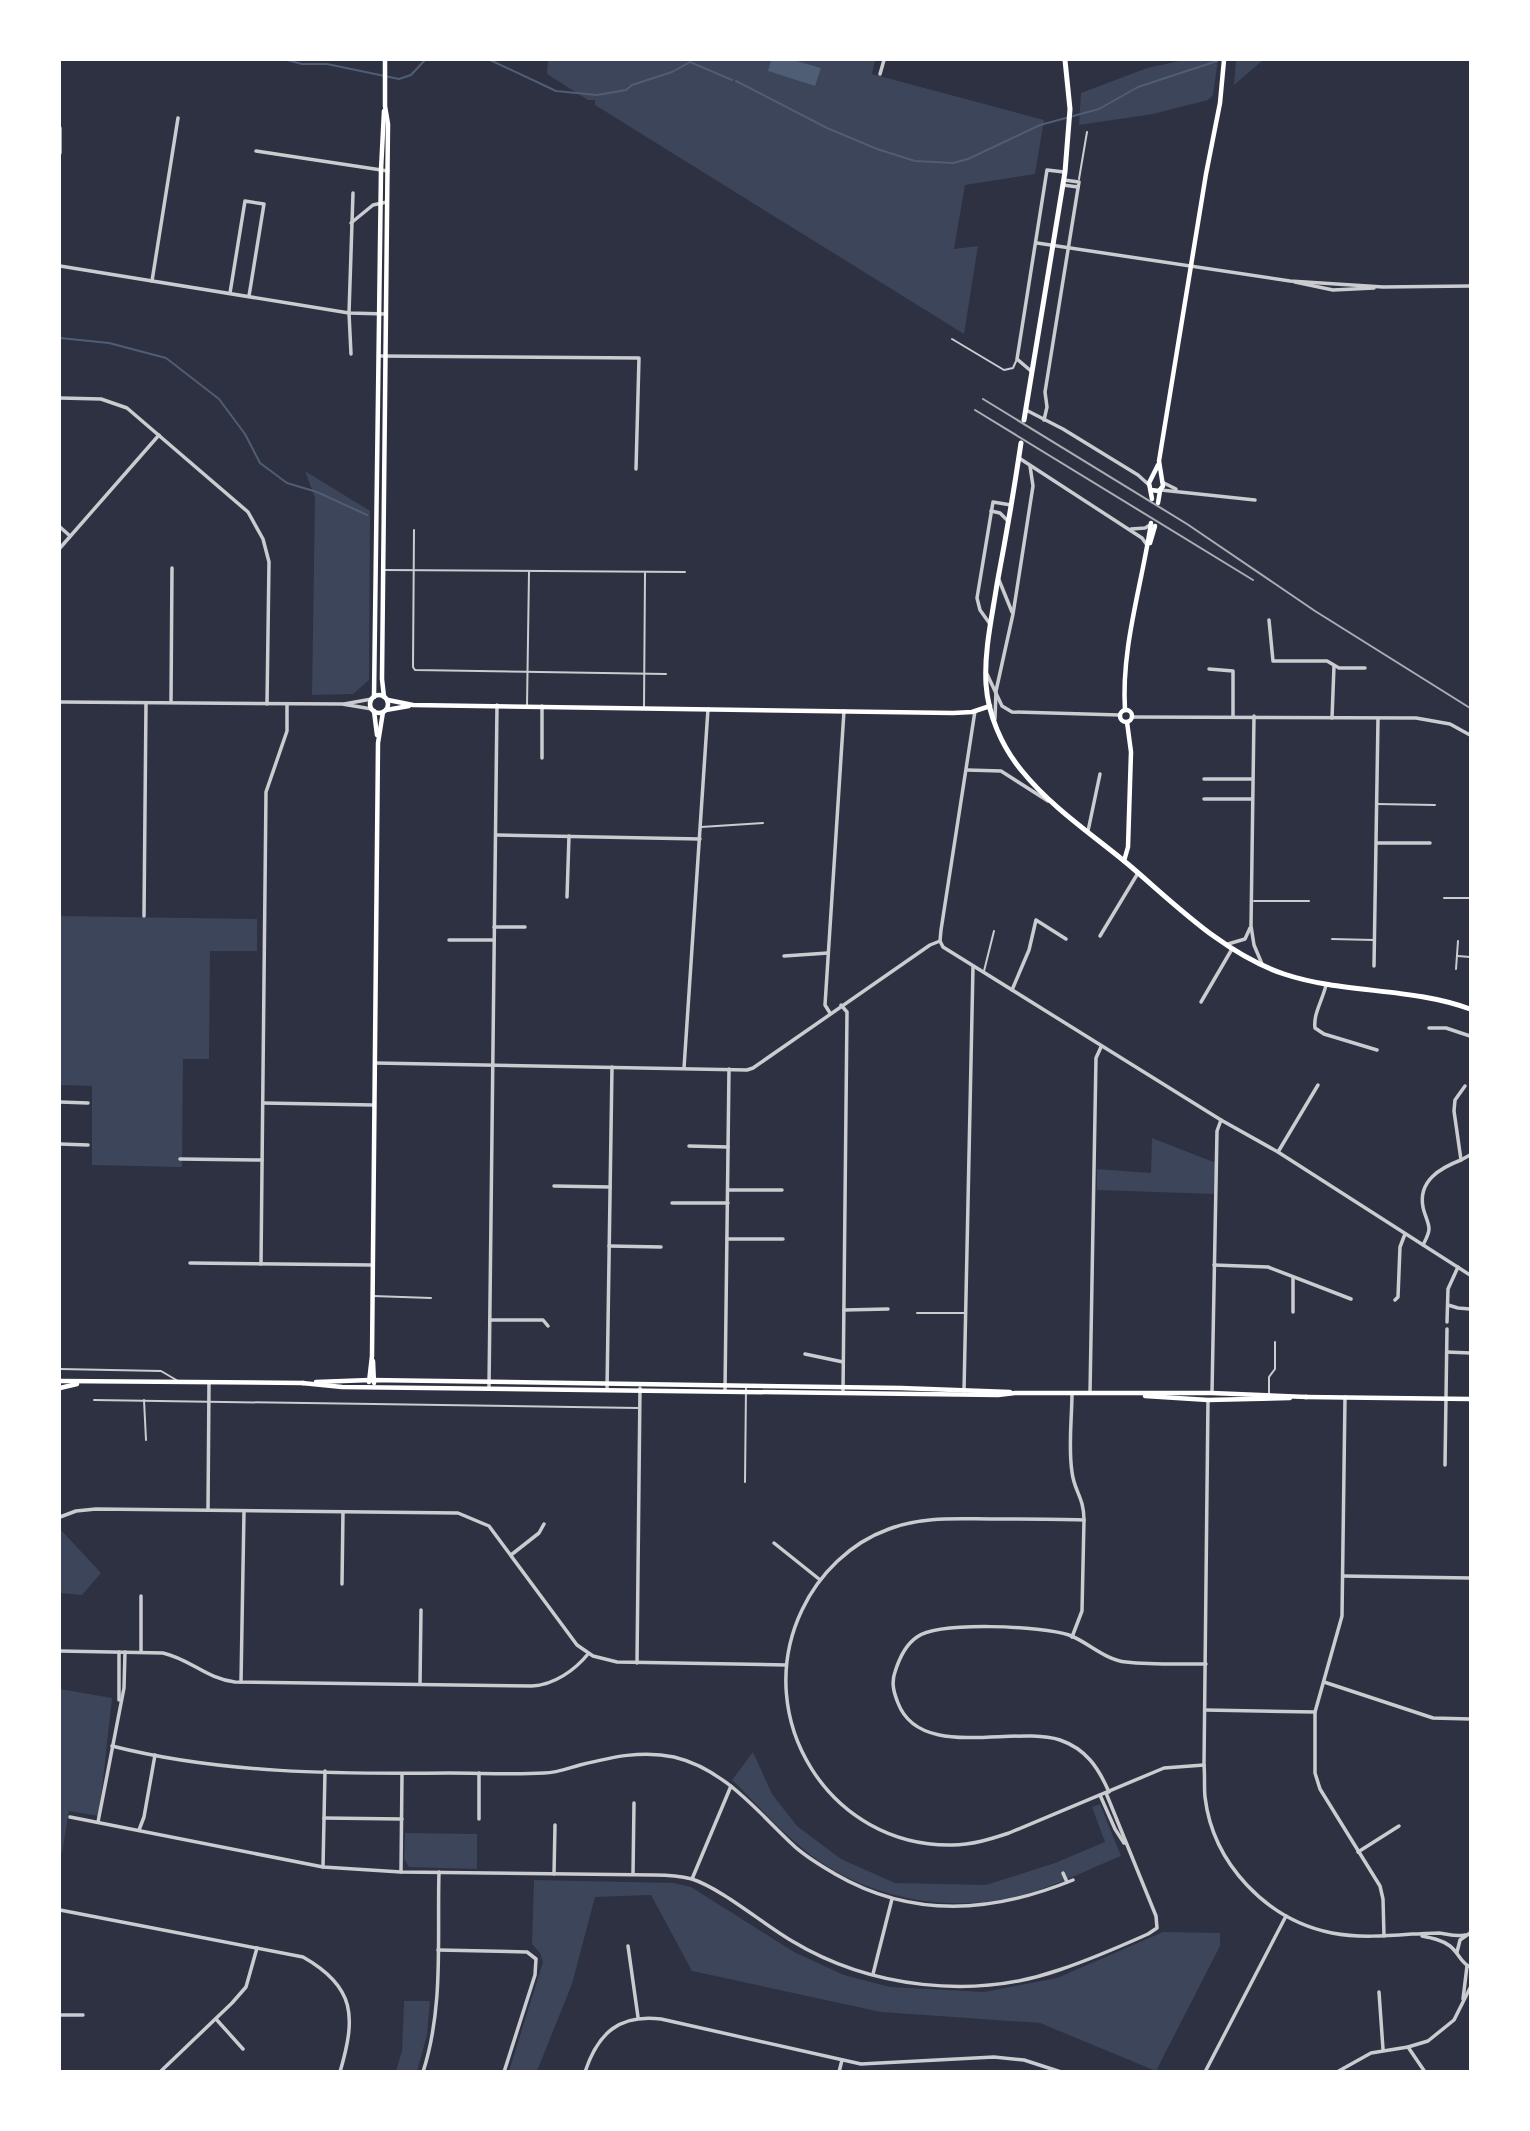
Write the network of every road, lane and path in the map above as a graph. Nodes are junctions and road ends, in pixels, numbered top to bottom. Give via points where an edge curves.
1 (884, 60) edge
2 (1065, 60) edge
3 (1224, 60) edge
4 (385, 61) edge
5 (880, 74) dead end
6 (178, 118) dead end
7 (60, 128) edge
8 (1087, 132) dead end
9 (256, 151) dead end
10 (60, 153) edge
11 (384, 170) junction
12 (1065, 172) junction
13 (1063, 183) junction
14 (1078, 185) junction
15 (353, 193) dead end
16 (384, 202) junction
17 (351, 223) junction
18 (1037, 243) junction
19 (1053, 245) junction
20 (1068, 247) junction
21 (60, 266) edge
22 (1191, 267) junction
23 (152, 281) junction
24 (1290, 281) junction
25 (1333, 284) junction
26 (1471, 286) edge
27 (1383, 287) junction
28 (1333, 290) junction
29 (230, 293) junction
30 (249, 296) junction
31 (349, 313) junction
32 (383, 314) junction
33 (952, 340) dead end
34 (351, 354) dead end
35 (382, 356) junction
36 (1017, 359) junction
37 (1032, 372) junction
38 (60, 398) edge
39 (1026, 410) junction
40 (1024, 420) dead end
41 (1044, 420) junction
42 (159, 435) junction
43 (1021, 443) dead end
44 (1019, 458) junction
45 (1159, 461) junction
46 (1030, 466) junction
47 (636, 469) dead end
48 (1162, 481) junction
49 (1150, 486) junction
50 (1161, 490) junction
51 (1181, 491) junction
52 (1152, 499) dead end
53 (1255, 500) dead end
54 (1158, 503) dead end
55 (1011, 505) junction
56 (991, 511) junction
57 (1008, 522) junction
58 (1152, 525) joint
59 (60, 527) edge
60 (1129, 529) junction
61 (414, 530) dead end
62 (70, 536) junction
63 (1147, 547) junction
64 (60, 548) edge
65 (172, 568) dead end
66 (414, 569) junction
67 (383, 570) junction
68 (529, 571) junction
69 (645, 572) junction
70 (685, 572) dead end
71 (998, 578) junction
72 (1013, 614) junction
73 (1269, 620) dead end
74 (991, 624) junction
75 (1334, 666) junction
76 (1365, 668) dead end
77 (1209, 669) dead end
78 (528, 672) junction
79 (986, 672) junction
80 (643, 674) junction
81 (666, 674) dead end
82 (996, 694) junction
83 (373, 698) junction
84 (386, 698) junction
85 (60, 702) edge
86 (171, 702) junction
87 (146, 703) junction
88 (267, 704) junction
89 (287, 704) junction
90 (342, 704) junction
91 (413, 705) junction
92 (496, 705) junction
93 (527, 706) junction
94 (542, 706) junction
95 (990, 706) junction
96 (644, 708) junction
97 (708, 709) junction
98 (373, 710) junction
99 (1125, 710) junction
100 (384, 711) junction
101 (844, 711) junction
102 (975, 711) junction
103 (1120, 715) junction
104 (1132, 716) junction
105 (1254, 716) junction
106 (1233, 717) junction
107 (1332, 718) junction
108 (1378, 719) junction
109 (1127, 722) junction
110 (995, 723) junction
111 (1471, 735) edge
112 (378, 743) junction
113 (542, 758) dead end
114 (967, 770) junction
115 (1100, 774) dead end
116 (1204, 779) dead end
117 (1252, 779) junction
118 (1204, 799) dead end
119 (1252, 799) junction
120 (1053, 803) junction
121 (1377, 804) junction
122 (1435, 805) dead end
123 (763, 823) dead end
124 (700, 827) junction
125 (1088, 831) junction
126 (496, 835) junction
127 (569, 836) junction
128 (700, 839) junction
129 (1377, 843) junction
130 (1430, 843) dead end
131 (1124, 861) junction
132 (1138, 873) junction
133 (567, 897) dead end
134 (1444, 898) dead end
135 (1471, 898) edge
136 (1251, 901) junction
137 (1309, 901) dead end
138 (144, 916) dead end
139 (1251, 926) junction
140 (494, 927) junction
141 (525, 927) dead end
142 (994, 931) dead end
143 (1100, 936) dead end
144 (1066, 939) dead end
145 (1332, 939) dead end
146 (449, 940) dead end
147 (494, 940) junction
148 (1375, 940) junction
149 (940, 941) junction
150 (1458, 941) dead end
151 (1225, 944) junction
152 (1232, 948) junction
153 (828, 953) junction
154 (784, 956) dead end
155 (1457, 956) junction
156 (1471, 957) edge
157 (1263, 966) junction
158 (1374, 966) dead end
159 (973, 967) junction
160 (1456, 969) dead end
161 (984, 973) junction
162 (1326, 985) junction
163 (1012, 990) junction
164 (1201, 1002) dead end
165 (841, 1005) junction
166 (1471, 1009) edge
167 (830, 1013) junction
168 (1429, 1028) dead end
169 (1471, 1036) edge
170 (1101, 1046) junction
171 (1377, 1050) dead end
172 (375, 1063) junction
173 (493, 1064) junction
174 (611, 1067) junction
175 (684, 1068) junction
176 (729, 1069) junction
177 (1318, 1085) dead end
178 (1465, 1086) dead end
179 (60, 1102) edge
180 (88, 1103) dead end
181 (263, 1103) junction
182 (374, 1105) junction
183 (1221, 1120) junction
184 (60, 1144) edge
185 (88, 1144) dead end
186 (689, 1146) dead end
187 (728, 1147) junction
188 (1278, 1152) junction
189 (1471, 1155) edge
190 (180, 1159) dead end
191 (262, 1160) junction
192 (1461, 1160) junction
193 (554, 1186) dead end
194 (610, 1187) junction
195 (728, 1190) junction
196 (782, 1191) dead end
197 (672, 1203) dead end
198 (727, 1203) junction
199 (1405, 1234) junction
200 (727, 1239) junction
201 (783, 1239) dead end
202 (1423, 1245) junction
203 (609, 1246) junction
204 (661, 1247) dead end
205 (190, 1263) dead end
206 (261, 1264) junction
207 (373, 1265) junction
208 (1214, 1265) junction
209 (1458, 1267) junction
210 (1471, 1275) edge
211 (1293, 1277) junction
212 (373, 1296) junction
213 (431, 1298) dead end
214 (1350, 1300) dead end
215 (1395, 1300) dead end
216 (1448, 1305) junction
217 (1471, 1308) edge
218 (888, 1309) dead end
219 (844, 1310) junction
220 (1293, 1312) dead end
221 (918, 1313) dead end
222 (966, 1313) junction
223 (490, 1320) junction
224 (1447, 1322) dead end
225 (548, 1326) dead end
226 (1447, 1329) dead end
227 (1275, 1342) dead end
228 (1447, 1352) junction
229 (1471, 1353) edge
230 (805, 1354) dead end
231 (843, 1362) junction
232 (60, 1369) edge
233 (60, 1381) edge
234 (84, 1381) junction
235 (180, 1383) junction
236 (209, 1383) junction
237 (372, 1384) junction
238 (489, 1385) junction
239 (607, 1387) junction
240 (640, 1387) junction
241 (60, 1388) edge
242 (725, 1389) junction
243 (746, 1389) junction
244 (843, 1390) junction
245 (964, 1392) junction
246 (1212, 1392) junction
247 (1072, 1393) junction
248 (1090, 1394) junction
249 (1133, 1394) junction
250 (1269, 1394) junction
251 (1307, 1397) junction
252 (1345, 1397) junction
253 (1446, 1398) junction
254 (1471, 1399) edge
255 (93, 1400) dead end
256 (144, 1400) junction
257 (1209, 1400) junction
258 (209, 1401) junction
259 (640, 1408) junction
260 (146, 1440) dead end
261 (1445, 1465) dead end
262 (745, 1482) dead end
263 (208, 1510) junction
264 (244, 1511) junction
265 (343, 1512) junction
266 (60, 1517) edge
267 (1084, 1520) junction
268 (544, 1524) dead end
269 (774, 1544) dead end
270 (511, 1555) junction
271 (1343, 1576) junction
272 (1470, 1578) edge
273 (819, 1580) junction
274 (342, 1584) dead end
275 (141, 1596) dead end
276 (421, 1610) dead end
277 (1072, 1636) junction
278 (60, 1651) edge
279 (119, 1652) junction
280 (125, 1652) junction
281 (141, 1652) junction
282 (588, 1654) junction
283 (637, 1663) junction
284 (1206, 1664) junction
285 (786, 1665) junction
286 (241, 1682) junction
287 (1324, 1682) junction
288 (420, 1684) junction
289 (119, 1706) junction
290 (1205, 1710) junction
291 (1315, 1712) junction
292 (1471, 1719) edge
293 (112, 1746) junction
294 (155, 1755) junction
295 (1204, 1765) junction
296 (325, 1772) junction
297 (479, 1773) junction
298 (402, 1774) junction
299 (732, 1787) junction
300 (1108, 1792) junction
301 (1100, 1796) junction
302 (634, 1803) dead end
303 (70, 1817) dead end
304 (324, 1818) junction
305 (402, 1819) junction
306 (479, 1819) dead end
307 (98, 1822) junction
308 (555, 1825) dead end
309 (1399, 1826) dead end
310 (139, 1830) junction
311 (1128, 1848) junction
312 (1358, 1852) junction
313 (323, 1867) junction
314 (401, 1872) junction
315 (439, 1872) junction
316 (1063, 1873) dead end
317 (554, 1874) junction
318 (633, 1874) junction
319 (692, 1879) junction
320 (1073, 1880) dead end
321 (1067, 1882) junction
322 (892, 1899) junction
323 (60, 1910) edge
324 (1286, 1916) junction
325 (1471, 1933) edge
326 (1417, 1934) junction
327 (1465, 1935) junction
328 (1384, 1936) junction
329 (628, 1946) dead end
330 (257, 1948) junction
331 (438, 1950) junction
332 (1458, 1954) junction
333 (1469, 1966) edge
334 (873, 1975) junction
335 (1471, 1988) edge
336 (1379, 1992) dead end
337 (1463, 2004) junction
338 (60, 2015) edge
339 (83, 2015) dead end
340 (638, 2018) junction
341 (216, 2019) junction
342 (1408, 2047) junction
343 (243, 2049) dead end
344 (1383, 2049) junction
345 (842, 2060) junction
346 (160, 2071) edge
347 (340, 2071) edge
348 (423, 2071) edge
349 (504, 2071) edge
350 (585, 2071) edge
351 (839, 2071) edge
352 (1061, 2071) edge
353 (1205, 2071) edge
354 (1337, 2071) edge
355 (1425, 2071) edge

1 - 5 street
2 - 12 highway via 1070,109
3 - 22 main road
4 - 11 main road via 388,124
6 - 23 street
7 - 10 street
8 - 14 lane
9 - 11 street
11 - 16 main road
12 - 13 highway
12 - 18 street via 1047,170
13 - 14 street
13 - 19 highway
14 - 20 street
15 - 17 street
16 - 17 street
16 - 32 main road
17 - 31 street
18 - 19 street
18 - 36 street
19 - 20 street
19 - 37 highway
20 - 22 street
20 - 41 street
21 - 23 street
22 - 24 street
22 - 45 main road
23 - 29 street
24 - 25 street
24 - 28 street
25 - 27 street
25 - 28 street
26 - 27 street
27 - 28 street
29 - 30 street
29 - 30 street via 245,201 264,204
30 - 31 street
31 - 32 street
31 - 34 street
32 - 35 main road
33 - 36 lane via 1004,370 1013,368
35 - 47 street via 639,358
35 - 67 main road
35 - 83 main road
36 - 37 street
37 - 39 highway
38 - 42 street via 119,404
39 - 40 highway
39 - 41 street
41 - 49 street
42 - 62 street
42 - 88 street via 238,502 264,539 270,562
43 - 44 highway
44 - 46 street
44 - 55 highway
45 - 48 main road
45 - 49 main road
46 - 60 street
46 - 72 street via 1033,486
48 - 49 main road via 1157,478
48 - 50 main road
48 - 51 street
49 - 50 main road
49 - 52 main road
50 - 51 street
50 - 54 main road
51 - 53 street
55 - 56 street via 992,502
55 - 57 highway
56 - 57 street
56 - 74 street via 977,598
57 - 71 highway
58 - 60 street
58 - 63 main road
59 - 62 street
60 - 63 street
61 - 66 lane
62 - 64 street
63 - 99 main road via 1125,677
65 - 86 street
66 - 67 lane
66 - 68 lane
66 - 78 lane via 415,670
67 - 84 main road via 382,679
68 - 69 lane
68 - 78 lane
69 - 70 lane
69 - 80 lane
71 - 72 street
71 - 74 highway
72 - 82 street
73 - 75 street via 1273,662 1327,661
74 - 79 highway
75 - 76 street
75 - 107 street
77 - 106 street via 1233,671
78 - 80 lane
78 - 93 lane
79 - 82 street
79 - 95 highway
80 - 81 lane
80 - 96 lane
82 - 103 street via 1003,708 1018,713
82 - 110 street
83 - 84 main road
83 - 90 street
83 - 98 main road
84 - 91 main road
84 - 100 main road
85 - 87 street
86 - 87 street
86 - 88 street
87 - 138 street
88 - 89 street
89 - 90 street
89 - 181 street via 286,731 267,792
90 - 98 street
91 - 92 main road
91 - 100 main road
92 - 93 main road
92 - 126 street
93 - 94 main road
94 - 96 main road
94 - 113 street
95 - 102 main road
95 - 110 highway
96 - 97 main road
97 - 101 main road
97 - 124 street
98 - 100 main road
98 - 112 main road
99 - 103 main road
99 - 104 main road
100 - 112 main road
101 - 102 main road
101 - 153 street
102 - 114 street
103 - 109 main road
104 - 106 street
104 - 109 main road
105 - 106 street
105 - 107 street
105 - 117 street
107 - 108 street
108 - 111 street via 1432,719
108 - 121 street
109 - 131 main road via 1131,752 1129,842
110 - 120 highway via 1017,764
112 - 172 main road
114 - 120 street via 1005,773
114 - 149 street
115 - 125 street
116 - 117 street
117 - 119 street
118 - 119 street
119 - 136 street
120 - 125 highway
121 - 122 lane
121 - 129 street
123 - 124 lane
124 - 128 street
125 - 131 highway
126 - 127 street
126 - 140 street
127 - 128 street
127 - 133 street
128 - 175 street
129 - 130 street
129 - 148 street
131 - 132 highway
132 - 143 street
132 - 151 highway
134 - 135 lane
136 - 137 lane
136 - 139 street
139 - 151 street via 1245,939
139 - 157 street
140 - 141 street
140 - 147 street
142 - 161 lane
144 - 163 street via 1036,920
145 - 148 lane
146 - 147 street
147 - 173 street
148 - 158 street
149 - 159 street via 947,951
149 - 165 street
150 - 155 lane
151 - 152 highway
152 - 157 highway
152 - 164 street
153 - 154 street
153 - 167 street via 825,1005
155 - 156 lane
155 - 160 lane
157 - 162 highway
159 - 161 street
159 - 222 street
161 - 163 street
162 - 166 highway via 1406,993
162 - 171 street via 1315,1028
163 - 170 street
165 - 167 street
165 - 219 street via 846,1012
167 - 176 street via 753,1068
168 - 169 street via 1443,1027
170 - 183 street
170 - 248 street via 1096,1058
172 - 173 street
172 - 182 main road
173 - 174 street
173 - 223 street
174 - 175 street
174 - 194 street
175 - 176 street
176 - 187 street
177 - 188 street
178 - 192 street via 1455,1100 1454,1111
179 - 180 street
181 - 182 street
181 - 191 street
182 - 207 main road
183 - 188 street
183 - 208 street
184 - 185 street
186 - 187 street
187 - 195 street
188 - 199 street
189 - 192 street
190 - 191 street
191 - 206 street
192 - 202 street via 1437,1172 1424,1188 1429,1229
193 - 194 street
194 - 203 street
195 - 196 street
195 - 198 street
197 - 198 street
198 - 200 street
199 - 202 street
199 - 215 street
200 - 201 street
200 - 242 street
202 - 209 street
203 - 204 street
203 - 239 street
205 - 206 street
206 - 207 street
207 - 212 main road
208 - 211 street via 1268,1267
208 - 246 street
209 - 210 street
209 - 216 street via 1448,1289
211 - 214 street
211 - 220 street
212 - 213 lane
212 - 237 main road
216 - 217 street
216 - 224 street
218 - 219 street
219 - 231 street
221 - 222 lane
222 - 245 street
223 - 225 street via 543,1320
223 - 238 street
226 - 228 street
227 - 250 lane
228 - 229 street
228 - 253 street
230 - 231 street
231 - 244 street
232 - 235 lane via 161,1371
233 - 234 main road
234 - 235 main road
234 - 241 main road
235 - 236 main road
236 - 237 main road
236 - 258 street
237 - 238 main road
238 - 239 main road
239 - 240 main road
240 - 242 main road
240 - 259 street
242 - 243 main road
243 - 244 main road
243 - 262 lane
244 - 245 main road
245 - 247 main road
246 - 249 main road
246 - 250 main road
247 - 248 main road
247 - 267 street via 1071,1469
248 - 249 main road
249 - 257 main road
250 - 251 main road
251 - 252 main road
251 - 257 main road
252 - 253 main road
252 - 271 street
253 - 254 main road
253 - 261 street
255 - 256 lane
256 - 258 lane
256 - 260 lane
257 - 284 street
258 - 259 lane
258 - 263 street
259 - 283 street
263 - 264 street
263 - 266 street via 96,1508
264 - 265 street
264 - 286 street
265 - 270 street via 458,1513 488,1526
265 - 274 street
267 - 273 street via 913,1521 852,1548
267 - 277 street via 1082,1611
268 - 270 street
269 - 273 street
270 - 282 street via 572,1640
271 - 272 street
271 - 287 street via 1341,1624
273 - 285 street via 794,1627
275 - 281 street
276 - 288 street
277 - 284 street via 1125,1662
277 - 300 street via 1042,1629 929,1631 917,1636 899,1659 892,1680 895,1695 911,1722 933,1734 1044,1737 1072,1745 1097,1767
278 - 279 street
279 - 280 street
279 - 289 street
280 - 281 street
280 - 289 street
281 - 286 street via 171,1655 209,1676
282 - 283 street
282 - 288 street via 561,1677 539,1686
283 - 285 street
284 - 290 street
285 - 301 street via 790,1725 800,1751 830,1794 881,1830 926,1843 968,1844 1009,1833
286 - 288 street
287 - 291 street
287 - 292 street via 1433,1718
289 - 293 street
290 - 291 street
290 - 295 street
291 - 312 street via 1315,1773
293 - 294 street
293 - 307 street
294 - 296 street via 236,1769
294 - 310 street
295 - 300 street via 1164,1769
295 - 324 street via 1209,1816 1225,1854 1247,1885
296 - 298 street
296 - 304 street
297 - 298 street
297 - 299 street via 549,1773 613,1757 653,1754 690,1761
297 - 306 street
298 - 305 street
299 - 319 street
299 - 322 street via 815,1862
300 - 301 street
300 - 311 street
301 - 311 street
302 - 318 street
303 - 307 street
304 - 305 street
304 - 313 street
305 - 314 street
307 - 310 street
308 - 317 street
309 - 312 street
310 - 313 street
311 - 334 street via 1158,1922 1154,1932 1058,1971 1012,1982 968,1987 923,1985
312 - 328 street via 1382,1892
313 - 314 street
314 - 315 street
315 - 317 street
315 - 331 street
316 - 321 street
317 - 318 street
318 - 319 street
319 - 334 street via 806,1949
320 - 321 street
321 - 322 street via 1037,1895 970,1907
322 - 334 street
323 - 330 street
324 - 328 street via 1331,1933
324 - 353 street
325 - 327 street
326 - 327 street
326 - 328 street
326 - 332 street via 1443,1941
327 - 332 street via 1458,1943
329 - 340 street
330 - 341 street via 246,1987
330 - 347 street via 303,1957 323,1968 339,1986 351,2026
331 - 348 street via 433,2039
331 - 349 street via 527,1952 536,1959
332 - 333 street
333 - 337 street
335 - 337 street
336 - 344 street
337 - 342 street via 1438,2034
338 - 339 street
340 - 345 street
340 - 350 street via 604,2036
341 - 343 street
341 - 346 street
342 - 344 street
342 - 355 street
344 - 354 street
345 - 351 street
345 - 352 street via 873,2064 995,2057

